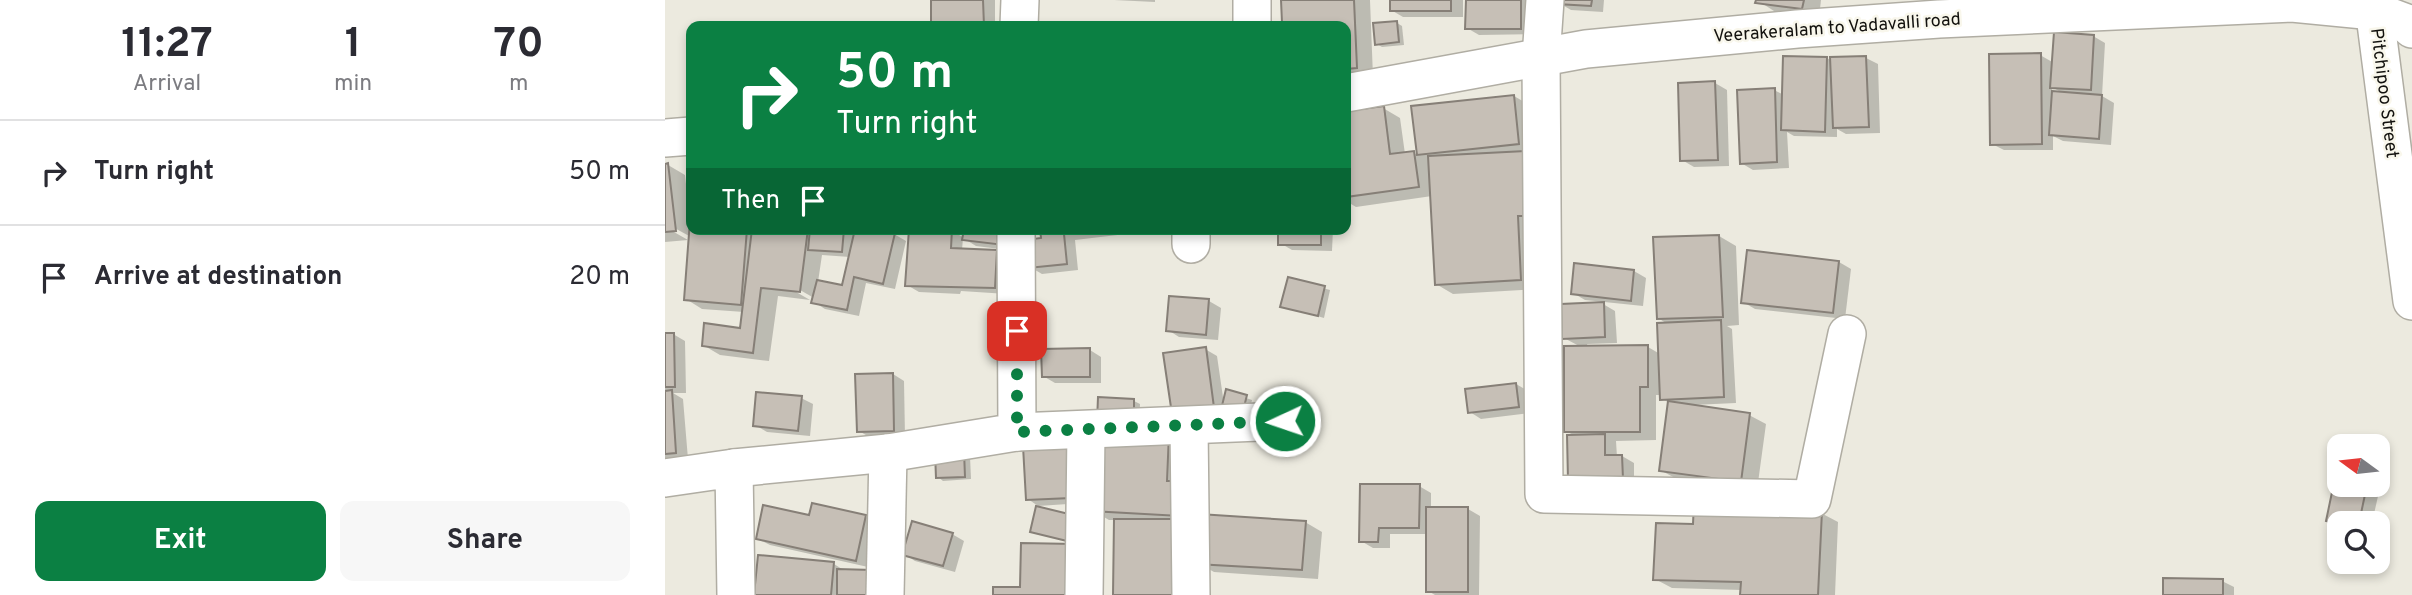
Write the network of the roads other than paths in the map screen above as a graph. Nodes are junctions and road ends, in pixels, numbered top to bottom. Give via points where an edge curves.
1 (1020, 0) edge
2 (1252, 0) edge
3 (1545, 0) edge
4 (2373, 6) edge
5 (2035, 7) edge
6 (1019, 21) edge
7 (1252, 21) edge
8 (2412, 29) edge
9 (1541, 58) junction
10 (1351, 92) edge
11 (686, 136) edge
12 (665, 138) edge
13 (1016, 235) edge
14 (2412, 300) edge
15 (1847, 334) dead end
16 (1285, 421) dead end
17 (1189, 426) junction
18 (1086, 431) junction
19 (1017, 432) junction
20 (888, 453) junction
21 (734, 468) junction
22 (665, 478) edge
23 (736, 595) edge
24 (885, 595) edge
25 (1084, 595) edge
26 (1191, 595) edge

1 - 6 street
2 - 7 street
3 - 9 street
4 - 5 street, Veerakeralam to Vadavalli road
4 - 8 street, Veerakeralam to Vadavalli road
4 - 14 street, Pitchipoo Street
5 - 9 street, Veerakeralam to Vadavalli road via 1586,49
9 - 10 street, Veerakeralam to Vadavalli road
9 - 15 street via 1544,494 1812,499
11 - 12 street
13 - 19 street
16 - 17 street
17 - 18 street
17 - 26 street
18 - 19 street
18 - 25 street
19 - 20 street
20 - 21 street
20 - 24 street
21 - 22 street
21 - 23 street

